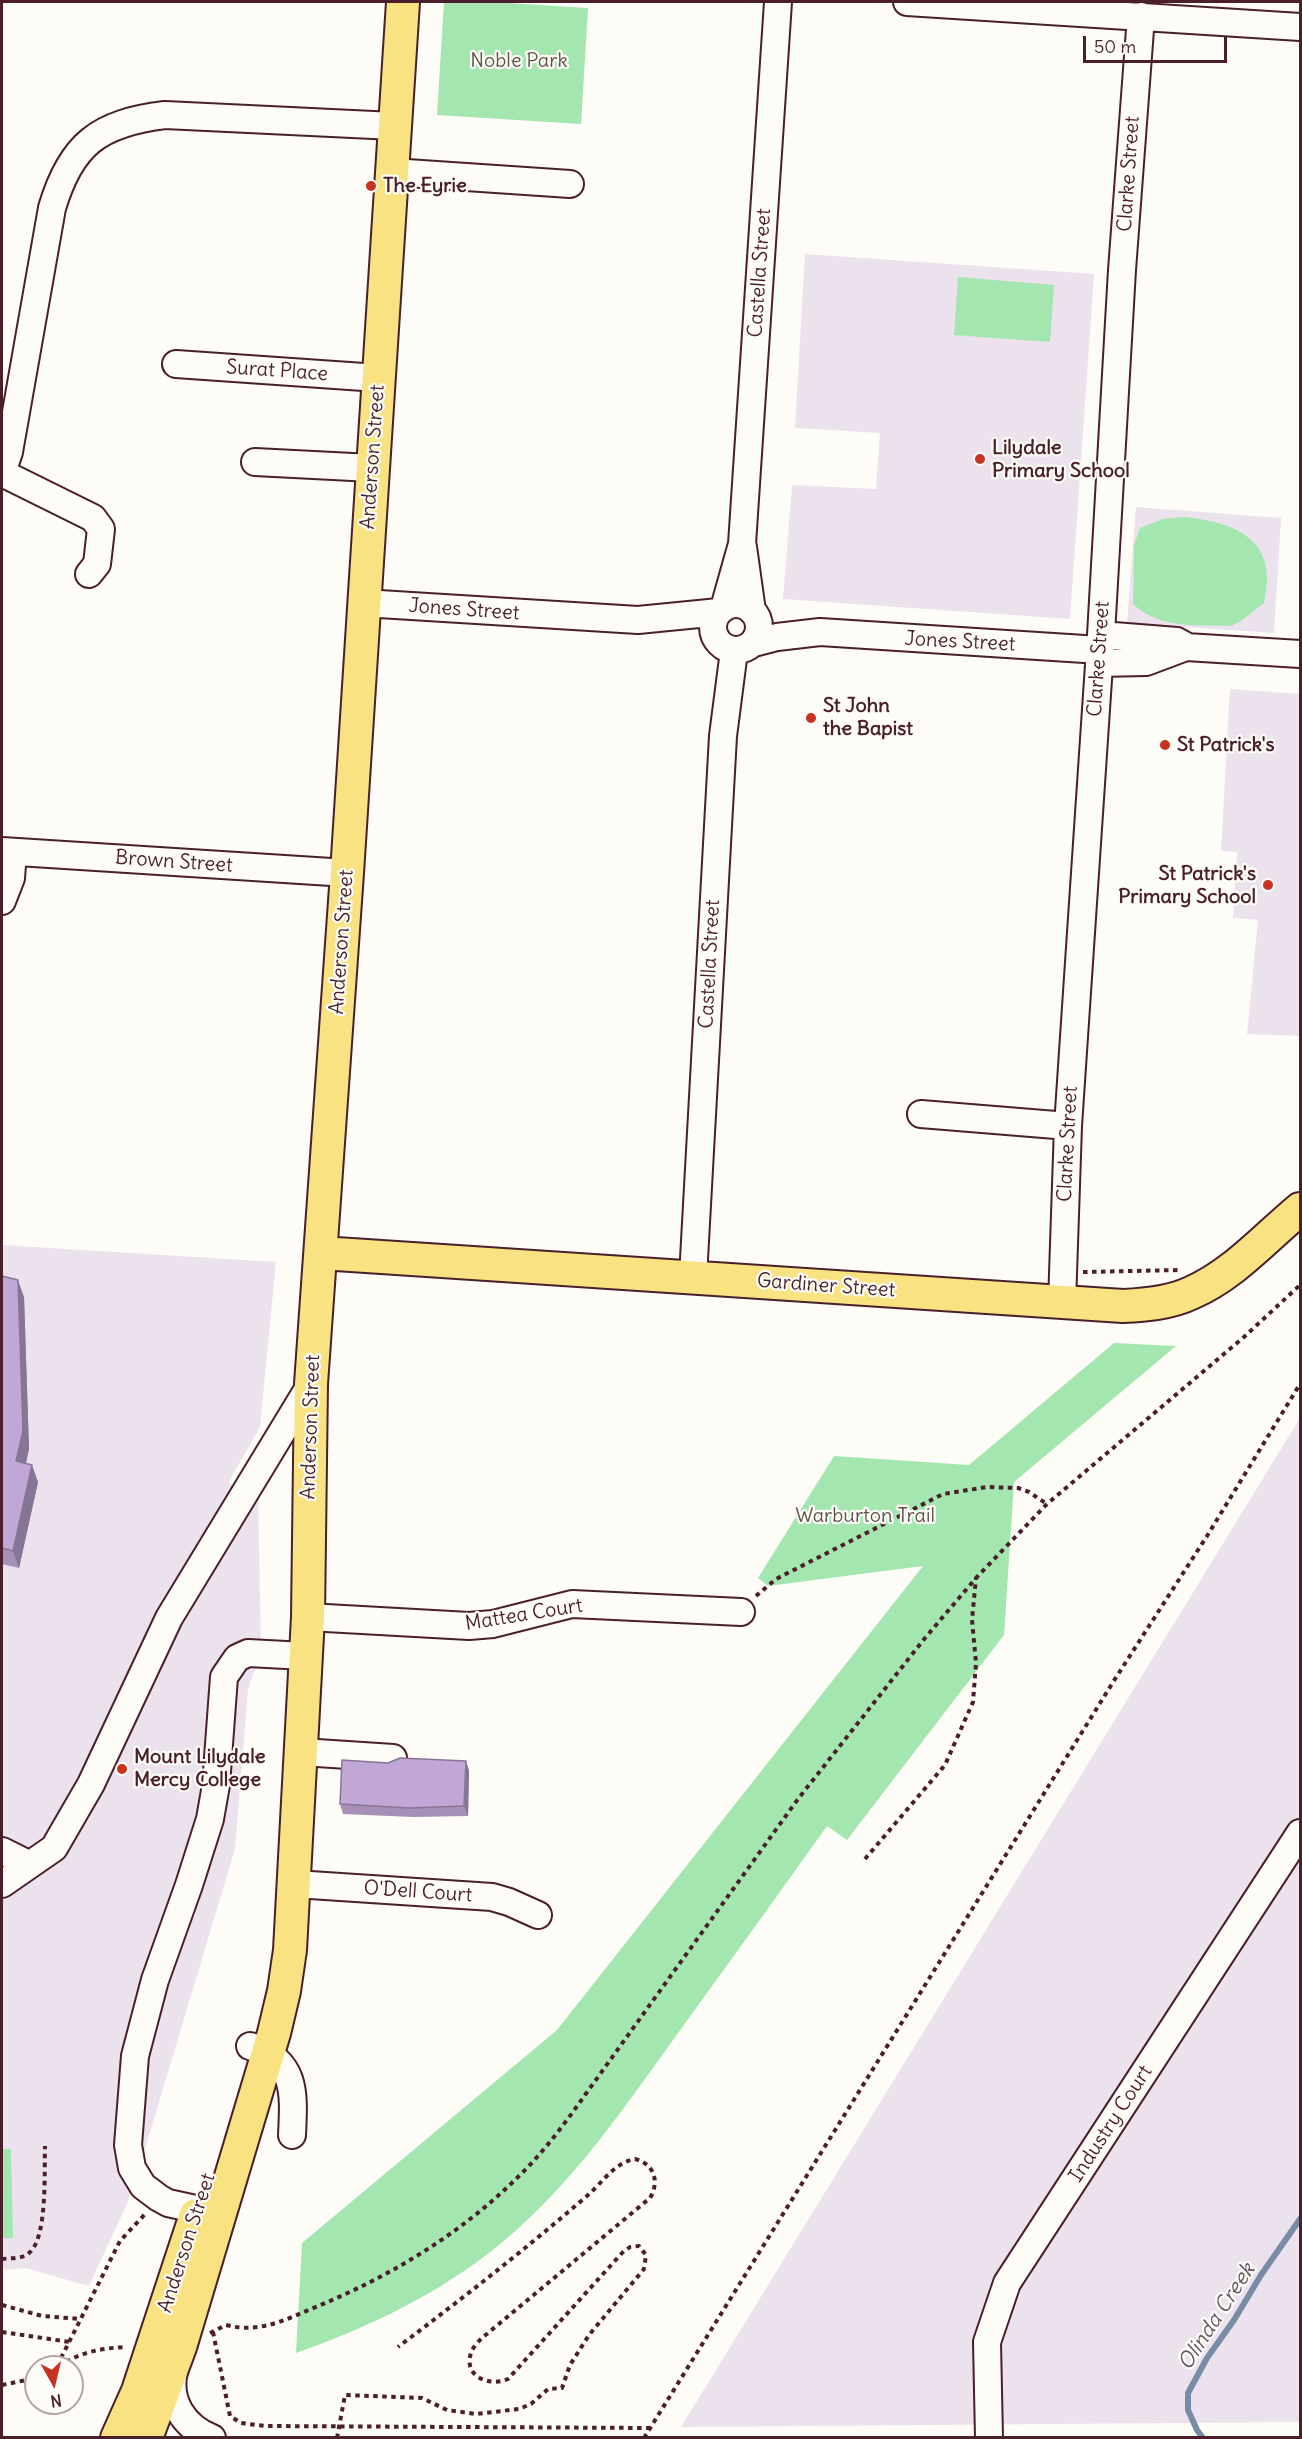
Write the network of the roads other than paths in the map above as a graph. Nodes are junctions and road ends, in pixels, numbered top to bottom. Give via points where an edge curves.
1 (403, 2) edge
2 (778, 2) edge
3 (907, 2) edge
4 (1141, 16) junction
5 (1300, 27) edge
6 (394, 126) junction
7 (392, 172) junction
8 (570, 184) dead end
9 (176, 363) dead end
10 (378, 378) junction
11 (255, 462) dead end
12 (372, 468) junction
13 (2, 473) edge
14 (742, 544) junction
15 (89, 574) dead end
16 (363, 603) junction
17 (722, 610) junction
18 (754, 613) junction
19 (638, 620) junction
20 (820, 632) junction
21 (735, 644) junction
22 (1100, 649) junction
23 (1300, 654) edge
24 (7, 852) edge
25 (347, 873) junction
26 (2, 901) edge
27 (921, 1114) dead end
28 (1068, 1126) junction
29 (1300, 1209) edge
30 (321, 1253) junction
31 (693, 1277) junction
32 (1062, 1303) junction
33 (311, 1384) junction
34 (741, 1612) road end
35 (308, 1617) junction
36 (305, 1656) junction
37 (302, 1752) junction
38 (393, 1758) edge
39 (1300, 1833) edge
40 (2, 1851) edge
41 (28, 1864) junction
42 (2, 1884) edge
43 (295, 1884) junction
44 (538, 1915) dead end
45 (259, 2048) junction
46 (292, 2135) dead end
47 (208, 2212) junction
48 (180, 2347) junction
49 (117, 2438) edge
50 (146, 2438) edge
51 (213, 2438) edge
52 (989, 2438) edge

1 - 6 main road, Anderson Street
2 - 14 street, Castella Street
3 - 4 street
4 - 5 street
4 - 22 street, Clarke Street
6 - 7 main road, Anderson Street
6 - 13 street via 165,115 137,118 108,128 86,144 68,166 52,208
7 - 8 street
7 - 10 main road, Anderson Street
9 - 10 street, Surat Place
10 - 12 main road, Anderson Street
11 - 12 street
12 - 16 main road, Anderson Street
13 - 15 street via 93,518 101,530 97,564
14 - 17 street, Castella Street
14 - 18 street, Castella Street
16 - 19 street, Jones Street
16 - 25 main road, Anderson Street
17 - 18 street via 739,604
17 - 19 street, Jones Street
17 - 21 street via 713,625
18 - 20 street, Jones Street
18 - 21 street via 759,630
19 - 21 street, Jones Street
20 - 21 street, Jones Street
20 - 22 street, Jones Street
21 - 31 street, Castella Street via 723,736
22 - 23 street, Jones Street via 1146,662 1186,646
22 - 28 street, Clarke Street
24 - 25 street, Brown Street
24 - 26 street via 11,878
25 - 30 main road, Anderson Street
27 - 28 street
28 - 32 street, Clarke Street
29 - 32 main road, Gardiner Street via 1228,1271 1190,1294 1141,1305
30 - 31 main road, Gardiner Street
30 - 33 main road, Anderson Street
31 - 32 main road, Gardiner Street
33 - 35 main road, Anderson Street
33 - 41 street via 170,1618 91,1784 54,1848
34 - 35 street, Mattea Court via 572,1604 493,1624 469,1626
35 - 36 main road, Anderson Street
36 - 37 main road, Anderson Street
36 - 47 street via 248,1653 237,1658 224,1677 210,1819 155,1980 135,2056 128,2152 132,2168 143,2186 159,2198
37 - 38 street
37 - 43 main road, Anderson Street
39 - 52 street, Industry Court via 1007,2283 987,2342
40 - 41 street
41 - 42 street
43 - 44 street, O'Dell Court via 492,1897
43 - 45 main road, Anderson Street via 288,1967 280,2008
45 - 46 street via 282,2064 291,2082
45 - 47 main road, Anderson Street
47 - 48 main road, Anderson Street
47 - 49 main road, Anderson Street
48 - 50 main road, Anderson Street
48 - 51 street via 173,2378 176,2404 190,2424

